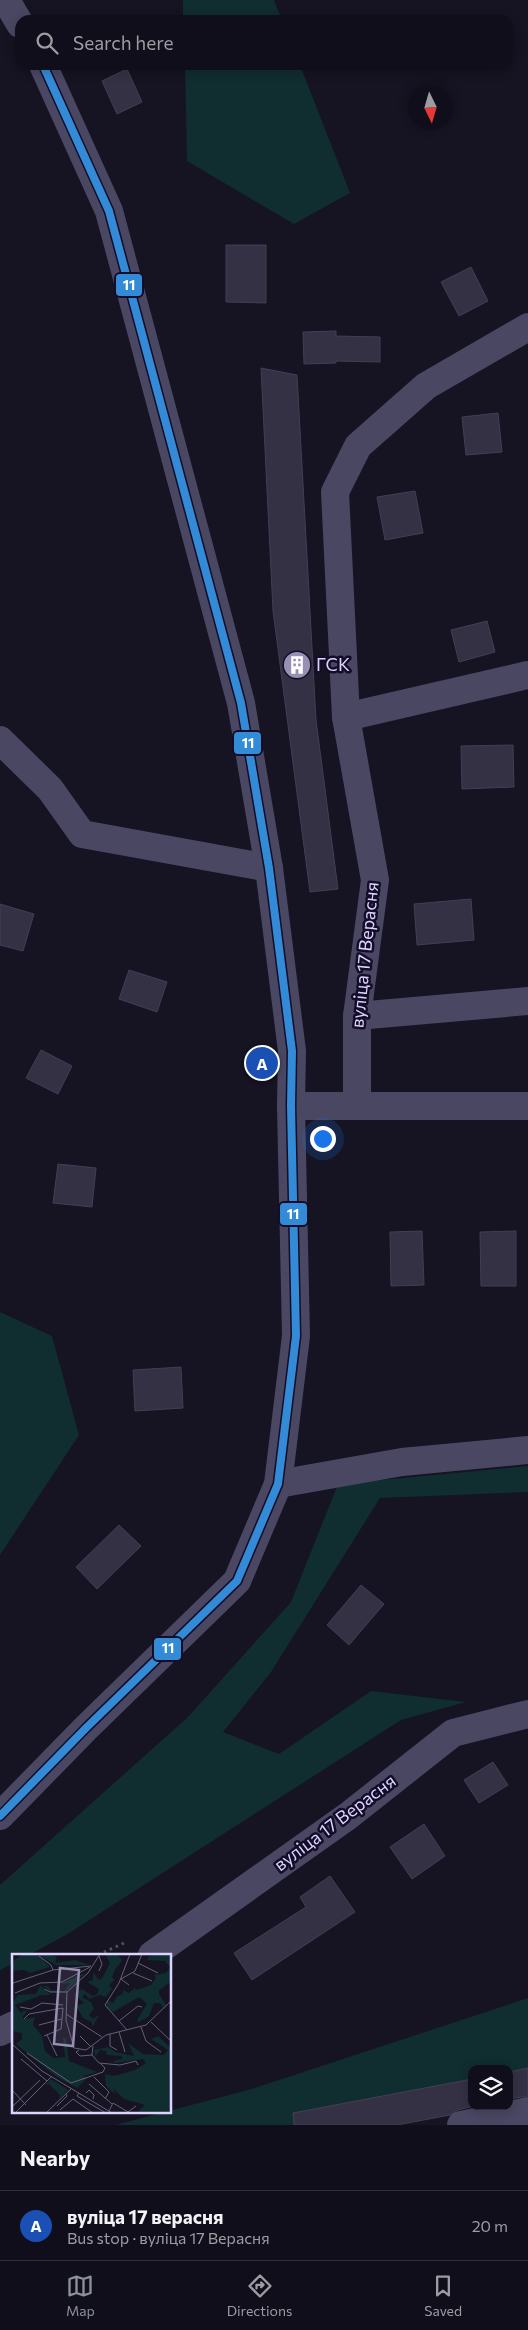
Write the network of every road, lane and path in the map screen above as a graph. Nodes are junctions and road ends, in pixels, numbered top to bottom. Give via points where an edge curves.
1 (6, 0) edge
2 (15, 15) edge
3 (45, 70) edge
4 (528, 327) edge
5 (528, 675) edge
6 (346, 717) junction
7 (0, 740) edge
8 (269, 868) junction
9 (528, 1001) edge
10 (357, 1016) junction
11 (291, 1106) junction
12 (357, 1106) junction
13 (528, 1106) edge
14 (528, 1450) edge
15 (278, 1484) junction
16 (528, 1714) edge
17 (0, 1816) edge
18 (153, 1954) edge
19 (12, 2026) edge
20 (0, 2032) edge
21 (528, 2111) edge
22 (461, 2125) edge

1 - 2 street
3 - 8 street via 109,211 241,703
4 - 6 street, вуліца 17 Верасня via 426,386 358,446 335,492
5 - 6 street
6 - 10 street, вуліца 17 Верасня via 375,880
7 - 8 street via 50,789 82,834
8 - 11 street via 292,1051
9 - 10 street
10 - 12 street, вуліца 17 Верасня
11 - 12 street
11 - 15 street via 296,1336
12 - 13 street
14 - 15 street via 402,1462
15 - 17 street via 237,1581
16 - 18 street, вуліца 17 Верасня via 453,1733 348,1816
19 - 20 street
21 - 22 street

